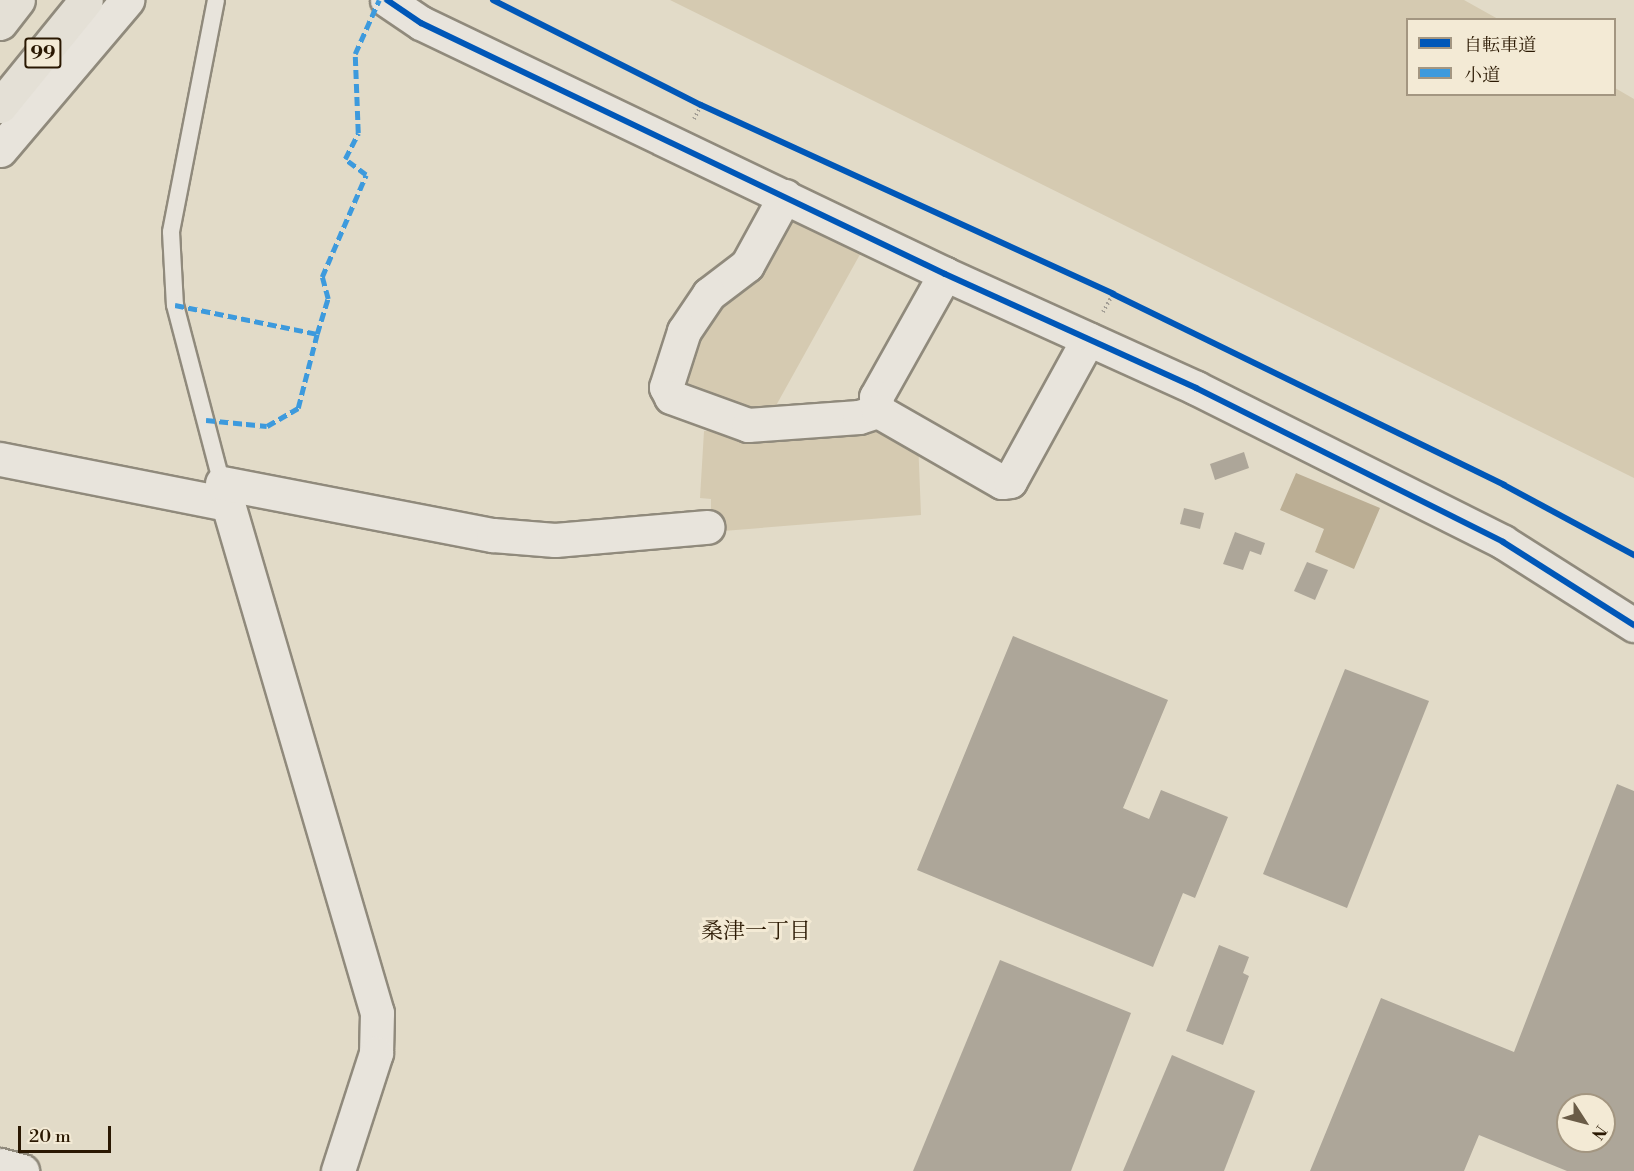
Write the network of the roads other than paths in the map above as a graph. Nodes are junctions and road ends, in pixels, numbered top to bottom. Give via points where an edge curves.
1 (18, 0) edge
2 (86, 0) edge
3 (127, 0) edge
4 (216, 0) edge
5 (387, 0) edge
6 (0, 23) edge
7 (0, 106) edge
8 (0, 150) edge
9 (785, 196) junction
10 (945, 274) junction
11 (1088, 339) junction
12 (878, 411) junction
13 (0, 459) edge
14 (225, 493) junction
15 (706, 527) dead end
16 (1634, 625) edge
17 (0, 1165) edge
18 (22, 1171) edge
19 (338, 1171) edge

1 - 6 main road, 99
2 - 7 main road, 99
3 - 8 street
4 - 14 lane via 171,232 175,305
5 - 9 street via 421,23
9 - 10 street
9 - 12 street via 747,265 709,294 684,331 666,387 671,397 748,425 859,417
10 - 11 street
10 - 12 street via 876,397
11 - 12 street via 1010,481 1002,482
11 - 16 street via 1503,542
13 - 14 street
14 - 15 street via 493,535 555,540
14 - 19 street via 377,1013 376,1053
17 - 18 street

